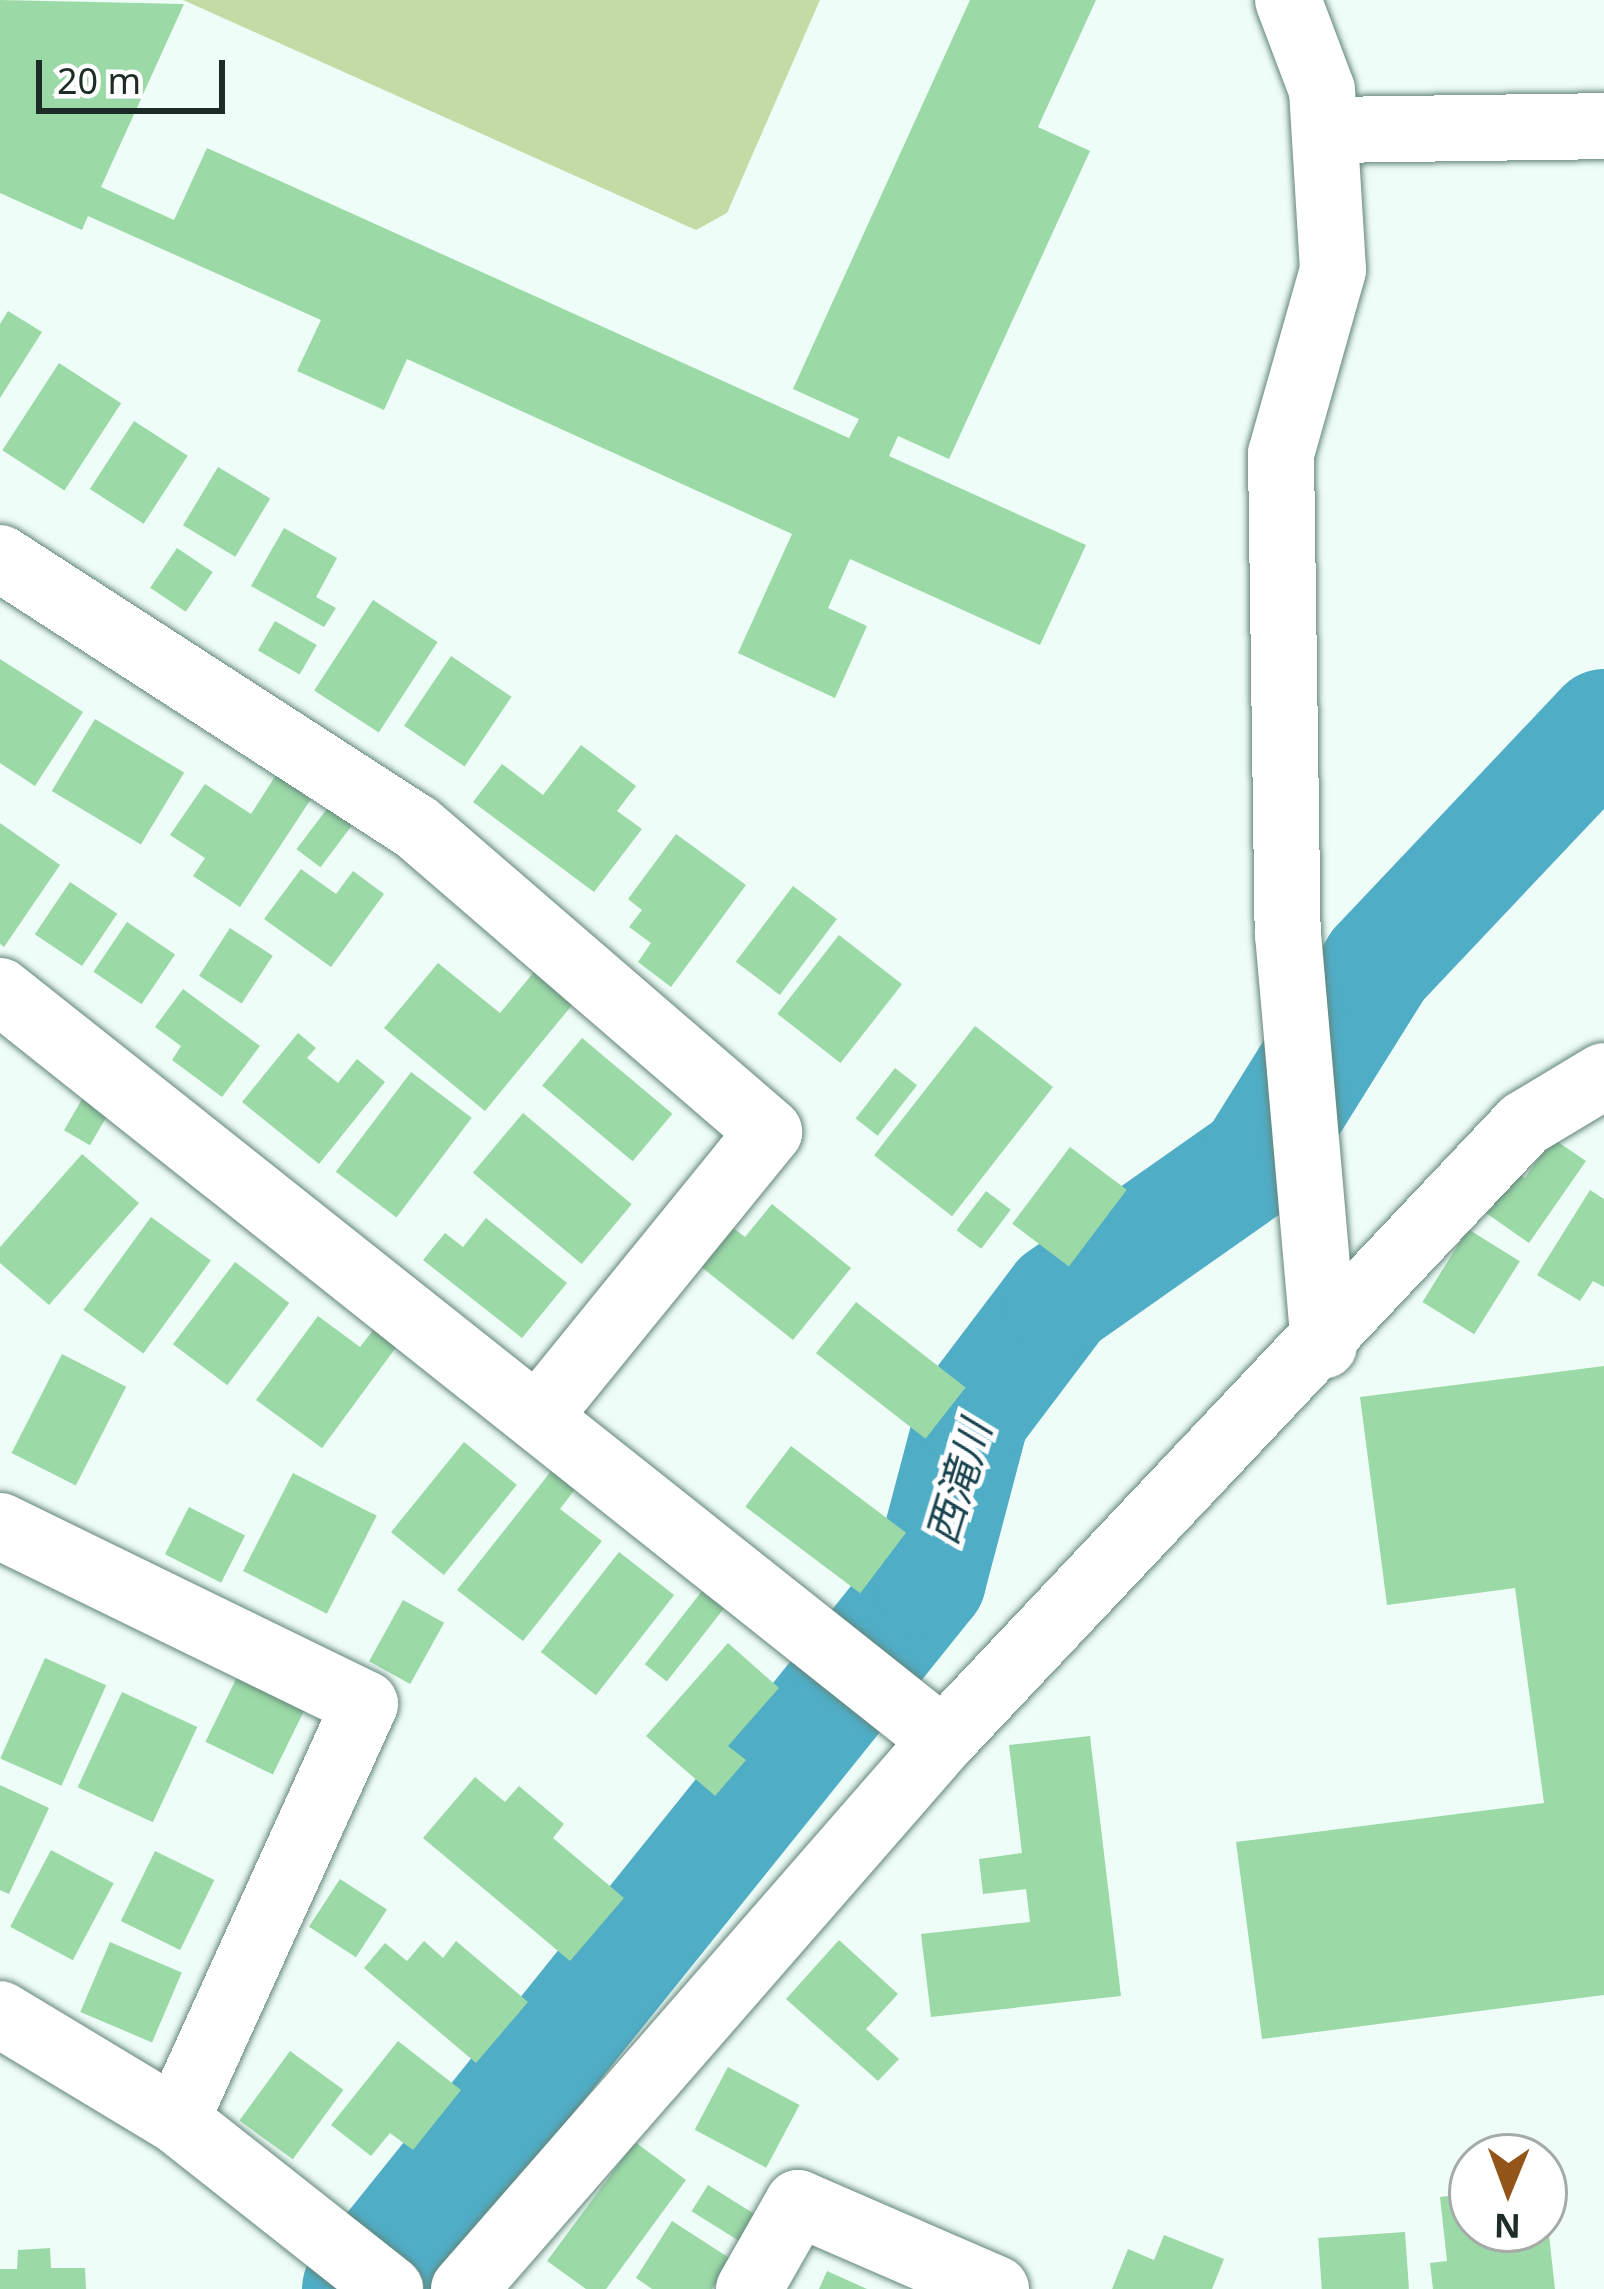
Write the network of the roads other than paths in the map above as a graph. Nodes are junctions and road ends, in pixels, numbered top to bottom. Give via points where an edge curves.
1 (1288, 0) edge
2 (1604, 126) edge
3 (1328, 130) junction
4 (0, 558) edge
5 (0, 991) edge
6 (1603, 1079) edge
7 (1324, 1345) junction
8 (539, 1415) junction
9 (0, 1526) edge
10 (943, 1740) junction
11 (0, 2014) edge
12 (176, 2120) junction
13 (370, 2274) edge
14 (464, 2289) edge
15 (749, 2289) edge
16 (996, 2289) edge

1 - 3 street
2 - 3 street
3 - 7 street via 1333,270 1281,454 1296,1020
4 - 8 street via 416,826 769,1132
5 - 8 street
6 - 7 street via 1524,1124
7 - 10 street
8 - 10 street
9 - 12 street via 365,1703
10 - 14 street
11 - 12 street
12 - 13 street
15 - 16 street via 798,2203

